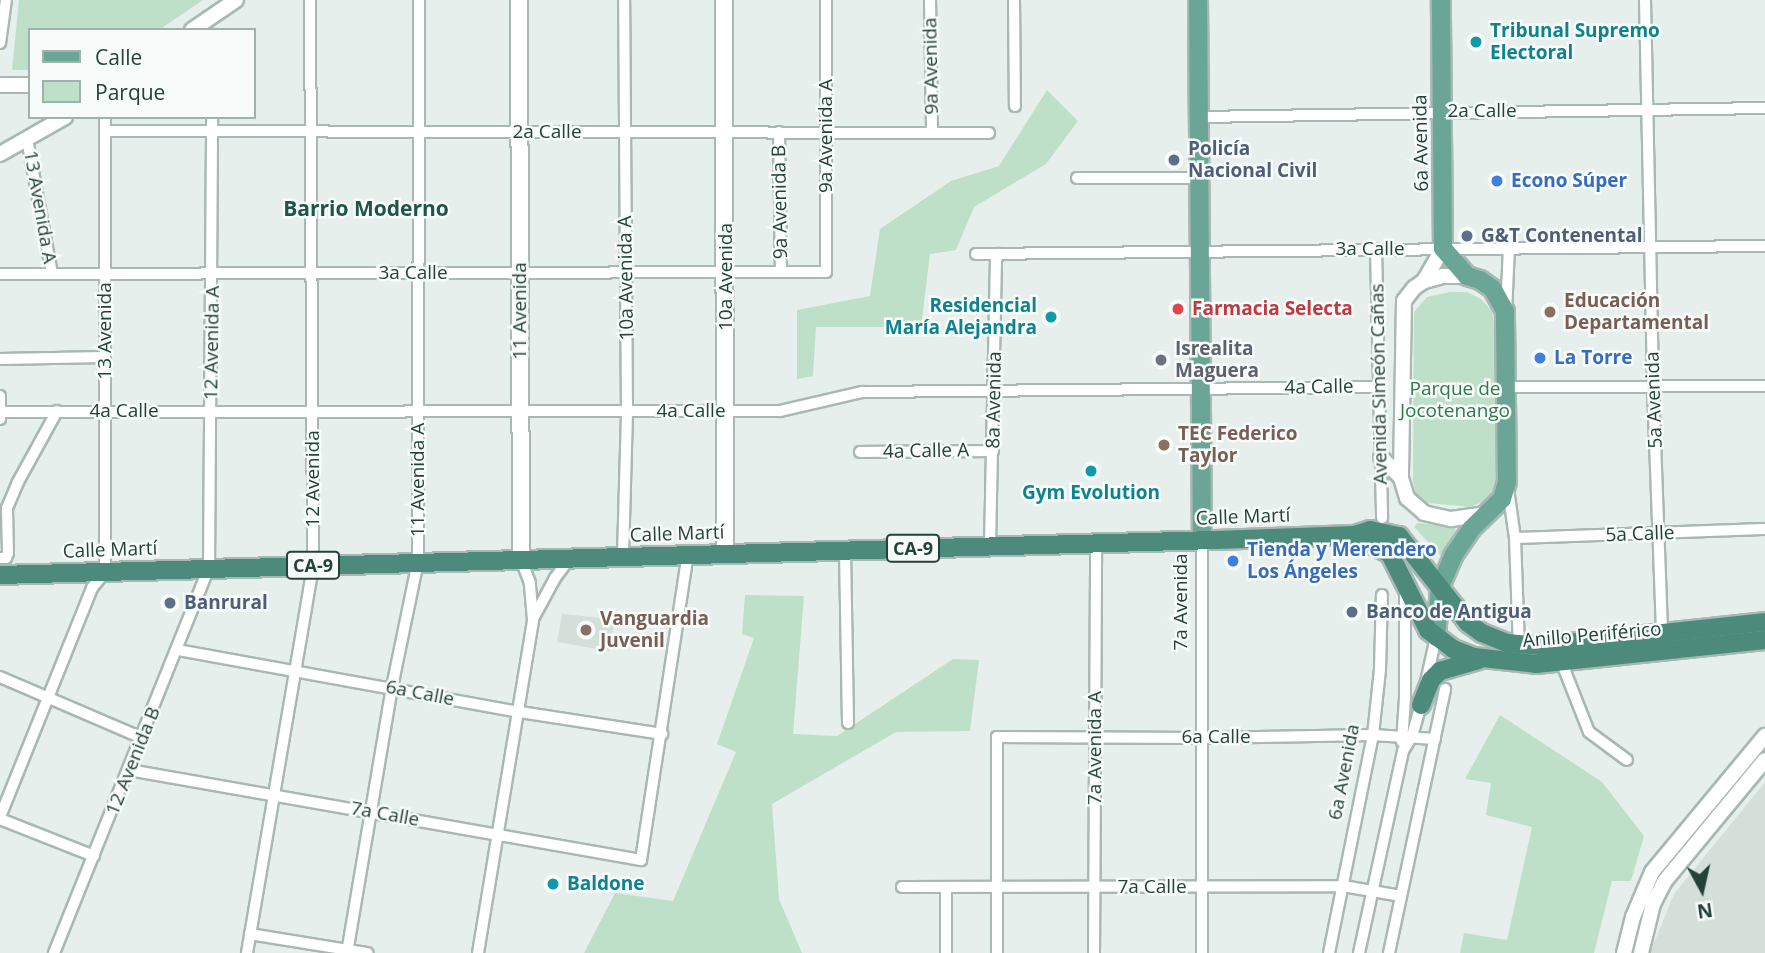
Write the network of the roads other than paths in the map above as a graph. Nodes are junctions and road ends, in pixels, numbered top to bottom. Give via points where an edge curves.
1 (6, 0) edge
2 (236, 0) edge
3 (310, 0) edge
4 (419, 0) edge
5 (519, 0) edge
6 (624, 0) edge
7 (724, 0) edge
8 (826, 0) edge
9 (930, 0) edge
10 (1014, 0) edge
11 (1198, 0) edge
12 (1441, 0) edge
13 (1645, 0) edge
14 (212, 23) edge
15 (0, 43) edge
16 (0, 85) edge
17 (28, 85) edge
18 (1015, 106) dead end
19 (1765, 108) edge
20 (1648, 110) junction
21 (1442, 111) junction
22 (1199, 117) junction
23 (62, 119) edge
24 (105, 119) edge
25 (212, 119) edge
26 (105, 131) junction
27 (212, 131) junction
28 (311, 131) junction
29 (419, 132) junction
30 (520, 132) junction
31 (625, 132) junction
32 (725, 132) junction
33 (779, 132) junction
34 (827, 133) junction
35 (932, 133) junction
36 (989, 133) dead end
37 (27, 139) junction
38 (0, 154) edge
39 (1077, 178) dead end
40 (1200, 178) junction
41 (1765, 246) edge
42 (1650, 247) junction
43 (1443, 248) junction
44 (1509, 248) junction
45 (1376, 249) junction
46 (1200, 250) junction
47 (976, 254) dead end
48 (999, 254) junction
49 (781, 272) junction
50 (826, 272) joint
51 (418, 273) junction
52 (520, 273) junction
53 (626, 273) junction
54 (726, 273) junction
55 (0, 274) edge
56 (52, 274) junction
57 (106, 274) junction
58 (212, 274) junction
59 (312, 274) junction
60 (1467, 276) junction
61 (1424, 281) junction
62 (1506, 316) junction
63 (105, 357) junction
64 (0, 359) edge
65 (1653, 386) junction
66 (1765, 386) edge
67 (1379, 387) junction
68 (1506, 387) junction
69 (1201, 389) junction
70 (995, 391) junction
71 (0, 396) edge
72 (57, 411) junction
73 (105, 411) junction
74 (211, 411) junction
75 (312, 411) junction
76 (418, 411) junction
77 (521, 411) junction
78 (627, 411) junction
79 (726, 411) junction
80 (1, 412) edge
81 (0, 419) edge
82 (993, 451) junction
83 (860, 452) dead end
84 (1381, 457) junction
85 (1401, 478) junction
86 (1507, 482) junction
87 (1487, 514) junction
88 (1382, 518) dead end
89 (1765, 529) edge
90 (1659, 533) junction
91 (1354, 535) junction
92 (1515, 538) junction
93 (1202, 540) junction
94 (1096, 542) junction
95 (990, 545) junction
96 (845, 550) junction
97 (725, 553) junction
98 (688, 554) junction
99 (623, 556) junction
100 (0, 558) edge
101 (570, 558) junction
102 (521, 559) junction
103 (418, 562) junction
104 (313, 565) junction
105 (209, 569) junction
106 (105, 572) junction
107 (0, 575) edge
108 (1435, 579) junction
109 (1408, 588) junction
110 (1382, 596) dead end
111 (533, 620) junction
112 (1765, 622) edge
113 (1662, 632) junction
114 (1436, 637) junction
115 (1765, 640) edge
116 (1519, 646) junction
117 (178, 650) junction
118 (1482, 659) junction
119 (1561, 661) junction
120 (294, 670) junction
121 (0, 677) edge
122 (392, 687) junction
123 (1434, 694) junction
124 (48, 698) junction
125 (520, 712) junction
126 (848, 723) dead end
127 (662, 734) junction
128 (1373, 735) junction
129 (1095, 736) junction
130 (1406, 736) junction
131 (1765, 736) edge
132 (142, 738) junction
133 (1202, 738) junction
134 (1435, 738) junction
135 (1627, 760) dead end
136 (1765, 760) edge
137 (130, 770) junction
138 (275, 794) junction
139 (372, 812) junction
140 (0, 818) edge
141 (500, 833) junction
142 (94, 856) junction
143 (1652, 872) junction
144 (1664, 882) junction
145 (1202, 886) junction
146 (1343, 886) junction
147 (902, 887) dead end
148 (946, 887) junction
149 (997, 887) junction
150 (1094, 887) junction
151 (1372, 891) junction
152 (1401, 896) junction
153 (250, 934) junction
154 (347, 951) edge
155 (54, 953) edge
156 (247, 953) edge
157 (367, 953) edge
158 (478, 953) edge
159 (946, 953) edge
160 (997, 953) edge
161 (1094, 953) edge
162 (1202, 953) edge
163 (1329, 953) edge
164 (1359, 953) edge
165 (1389, 953) edge
166 (1624, 953) edge
167 (1641, 953) edge

1 - 15 street
2 - 14 street
3 - 28 street, 12 Avenida
4 - 29 street, 11 Avenida A
5 - 30 main road, 11 Avenida
6 - 31 street, 10a Avenida A
7 - 32 main road, 10a Avenida
8 - 34 street, 9a Avenida A
9 - 35 street, 9a Avenida
10 - 18 street
11 - 22 main road, 7a Avenida
12 - 21 main road, 6a Avenida
13 - 20 street, 5a Avenida
16 - 17 street
19 - 20 street, 2a Calle
20 - 21 street, 2a Calle
20 - 42 street, 5a Avenida
21 - 22 street, 2a Calle
21 - 43 main road, 6a Avenida
22 - 40 main road, 7a Avenida
23 - 37 street
24 - 26 street, 13 Avenida
25 - 27 street, 12 Avenida A
26 - 27 street, 2a Calle
26 - 57 street, 13 Avenida
27 - 28 street, 2a Calle
27 - 58 street, 12 Avenida A
28 - 29 street, 2a Calle
28 - 59 street, 12 Avenida
29 - 30 street, 2a Calle
29 - 51 street, 11 Avenida A
30 - 31 street, 2a Calle
30 - 52 main road, 11 Avenida
31 - 32 street, 2a Calle
31 - 53 street, 10a Avenida A
32 - 33 street, 2a Calle
32 - 54 main road, 10a Avenida
33 - 34 street, 2a Calle
33 - 49 street, 9a Avenida B
34 - 35 street, 2a Calle
34 - 50 street, 9a Avenida A
35 - 36 street, 2a Calle
37 - 38 street
37 - 56 street, 13 Avenida A
39 - 40 street
40 - 46 main road, 7a Avenida
41 - 42 street, 3a Calle
42 - 44 street, 3a Calle
42 - 65 street, 5a Avenida
43 - 44 street, 3a Calle
43 - 45 street, 3a Calle
43 - 60 main road
43 - 61 street
44 - 62 street
45 - 46 street, 3a Calle
45 - 67 street, Avenida Simeón Cañas
46 - 48 street, 3a Calle
46 - 69 main road, 7a Avenida
47 - 48 street, 3a Calle
48 - 70 street, 8a Avenida
49 - 50 street, 3a Calle
49 - 54 street, 3a Calle
51 - 52 street, 3a Calle
51 - 59 street, 3a Calle
51 - 76 street, 11 Avenida A
52 - 53 street, 3a Calle
52 - 77 main road, 11 Avenida
53 - 54 street, 3a Calle
53 - 78 street, 10a Avenida A
54 - 79 main road, 10a Avenida
55 - 56 street, 3a Calle
56 - 57 street, 3a Calle
57 - 58 street, 3a Calle
57 - 63 street, 13 Avenida
58 - 59 street, 3a Calle
58 - 74 street, 12 Avenida A
59 - 75 street, 12 Avenida
60 - 61 street
60 - 62 main road via 1493,289
61 - 85 street via 1406,296 1402,310
62 - 68 main road
63 - 64 street
63 - 73 street, 13 Avenida
65 - 66 street
65 - 68 street
65 - 90 street, 5a Avenida
67 - 69 street, 4a Calle
67 - 84 street, Avenida Simeón Cañas
68 - 86 main road
69 - 70 street, 4a Calle
69 - 93 main road, 7a Avenida
70 - 79 street, 4a Calle via 862,392 794,410
70 - 82 street, 8a Avenida
71 - 80 street
72 - 73 street, 4a Calle
72 - 80 street, 4a Calle
72 - 100 street via 7,508 8,553
73 - 74 street, 4a Calle
73 - 106 street, 13 Avenida
74 - 75 street, 4a Calle
74 - 105 street, 12 Avenida A
75 - 76 street, 4a Calle
75 - 104 street, 12 Avenida
76 - 77 street, 4a Calle
76 - 103 street, 11 Avenida A
77 - 78 street, 4a Calle
77 - 102 main road, 11 Avenida
78 - 79 street, 4a Calle
78 - 99 street, 10a Avenida A
79 - 97 main road, 10a Avenida
80 - 81 street
82 - 83 street, 4a Calle A
82 - 95 street, 8a Avenida
84 - 85 street
84 - 88 street, Avenida Simeón Cañas
85 - 87 street via 1409,502 1424,513 1451,519
86 - 87 main road via 1502,499
86 - 92 street
87 - 108 main road
89 - 90 street, 5a Calle
90 - 92 street, 5a Calle
90 - 113 street, 5a Avenida
91 - 93 highway, Calle Martí / CA-9
91 - 108 highway, Calle Martí / CA-9 via 1370,530 1394,533
91 - 109 highway, Calle Martí / CA-9 via 1390,554
92 - 116 street
93 - 94 highway, Calle Martí / CA-9
93 - 133 street, 7a Avenida
94 - 95 highway, Calle Martí / CA-9
94 - 129 street, 7a Avenida A
95 - 96 highway, Calle Martí / CA-9
96 - 97 highway, Calle Martí / CA-9
96 - 126 street
97 - 98 highway, Calle Martí / CA-9
98 - 99 highway, Calle Martí / CA-9
98 - 127 street
99 - 101 highway, Calle Martí / CA-9
101 - 102 highway, Calle Martí / CA-9
101 - 111 street, 11 Avenida
102 - 103 highway, Calle Martí / CA-9
102 - 111 street, 11 Avenida via 530,583
103 - 104 highway, Calle Martí / CA-9
103 - 122 street, 11 Avenida A
104 - 105 highway, Calle Martí / CA-9
104 - 120 street, 12 Avenida
105 - 106 highway, Calle Martí / CA-9
105 - 117 street, 12 Avenida B
106 - 107 highway, Calle Martí / CA-9
106 - 124 street via 92,588
108 - 109 main road via 1423,596
108 - 109 highway via 1420,566 1412,568
108 - 114 main road
108 - 116 highway, Anillo Periférico via 1468,623 1495,640
109 - 114 highway, Anillo Periférico via 1422,621
109 - 130 street
110 - 128 street, 6a Avenida
111 - 125 street, 11 Avenida
112 - 113 highway, Anillo Periférico
113 - 116 highway, Anillo Periférico
114 - 118 highway, Anillo Periférico via 1452,649
114 - 123 street
115 - 119 highway, Anillo Periférico
117 - 120 street, 6a Calle
117 - 132 street, 12 Avenida B
118 - 119 highway, Anillo Periférico via 1526,664
118 - 123 highway via 1443,669 1433,677
119 - 135 street via 1589,732
120 - 122 street, 6a Calle
120 - 138 street, 12 Avenida
121 - 124 street
122 - 125 street, 6a Calle
122 - 139 street, 11 Avenida A
123 - 130 street
123 - 134 street
124 - 132 street
124 - 140 street
125 - 127 street, 6a Calle
125 - 141 street, 11 Avenida
127 - 141 street, 7a Calle via 640,860
128 - 130 street, 6a Calle
128 - 133 street, 6a Calle
128 - 146 street, 6a Avenida
129 - 133 street, 6a Calle
129 - 149 street, 6a Calle via 997,737
129 - 150 street, 7a Avenida A
130 - 134 street, 6a Calle
130 - 151 street
131 - 143 street
132 - 137 street, 12 Avenida B
133 - 145 street, 7a Avenida
134 - 152 street
136 - 144 street
137 - 138 street, 7a Calle
137 - 142 street, 12 Avenida B
138 - 139 street, 7a Calle
138 - 153 street, 12 Avenida
139 - 141 street, 7a Calle
139 - 154 street, 11 Avenida A
140 - 142 street
141 - 158 street, 11 Avenida
142 - 155 street, 12 Avenida B
143 - 144 street
143 - 166 street
144 - 167 street via 1653,904
145 - 146 street, 7a Calle
145 - 150 street, 7a Calle
145 - 162 street, 7a Avenida
146 - 151 street, 7a Calle
146 - 163 street, 6a Avenida
147 - 148 street, 7a Calle
148 - 149 street, 7a Calle
148 - 159 street
149 - 150 street, 7a Calle
149 - 160 street
150 - 161 street, 7a Avenida A
151 - 152 street, 7a Calle
151 - 164 street
152 - 165 street
153 - 154 street
153 - 156 street, 12 Avenida
154 - 157 street

